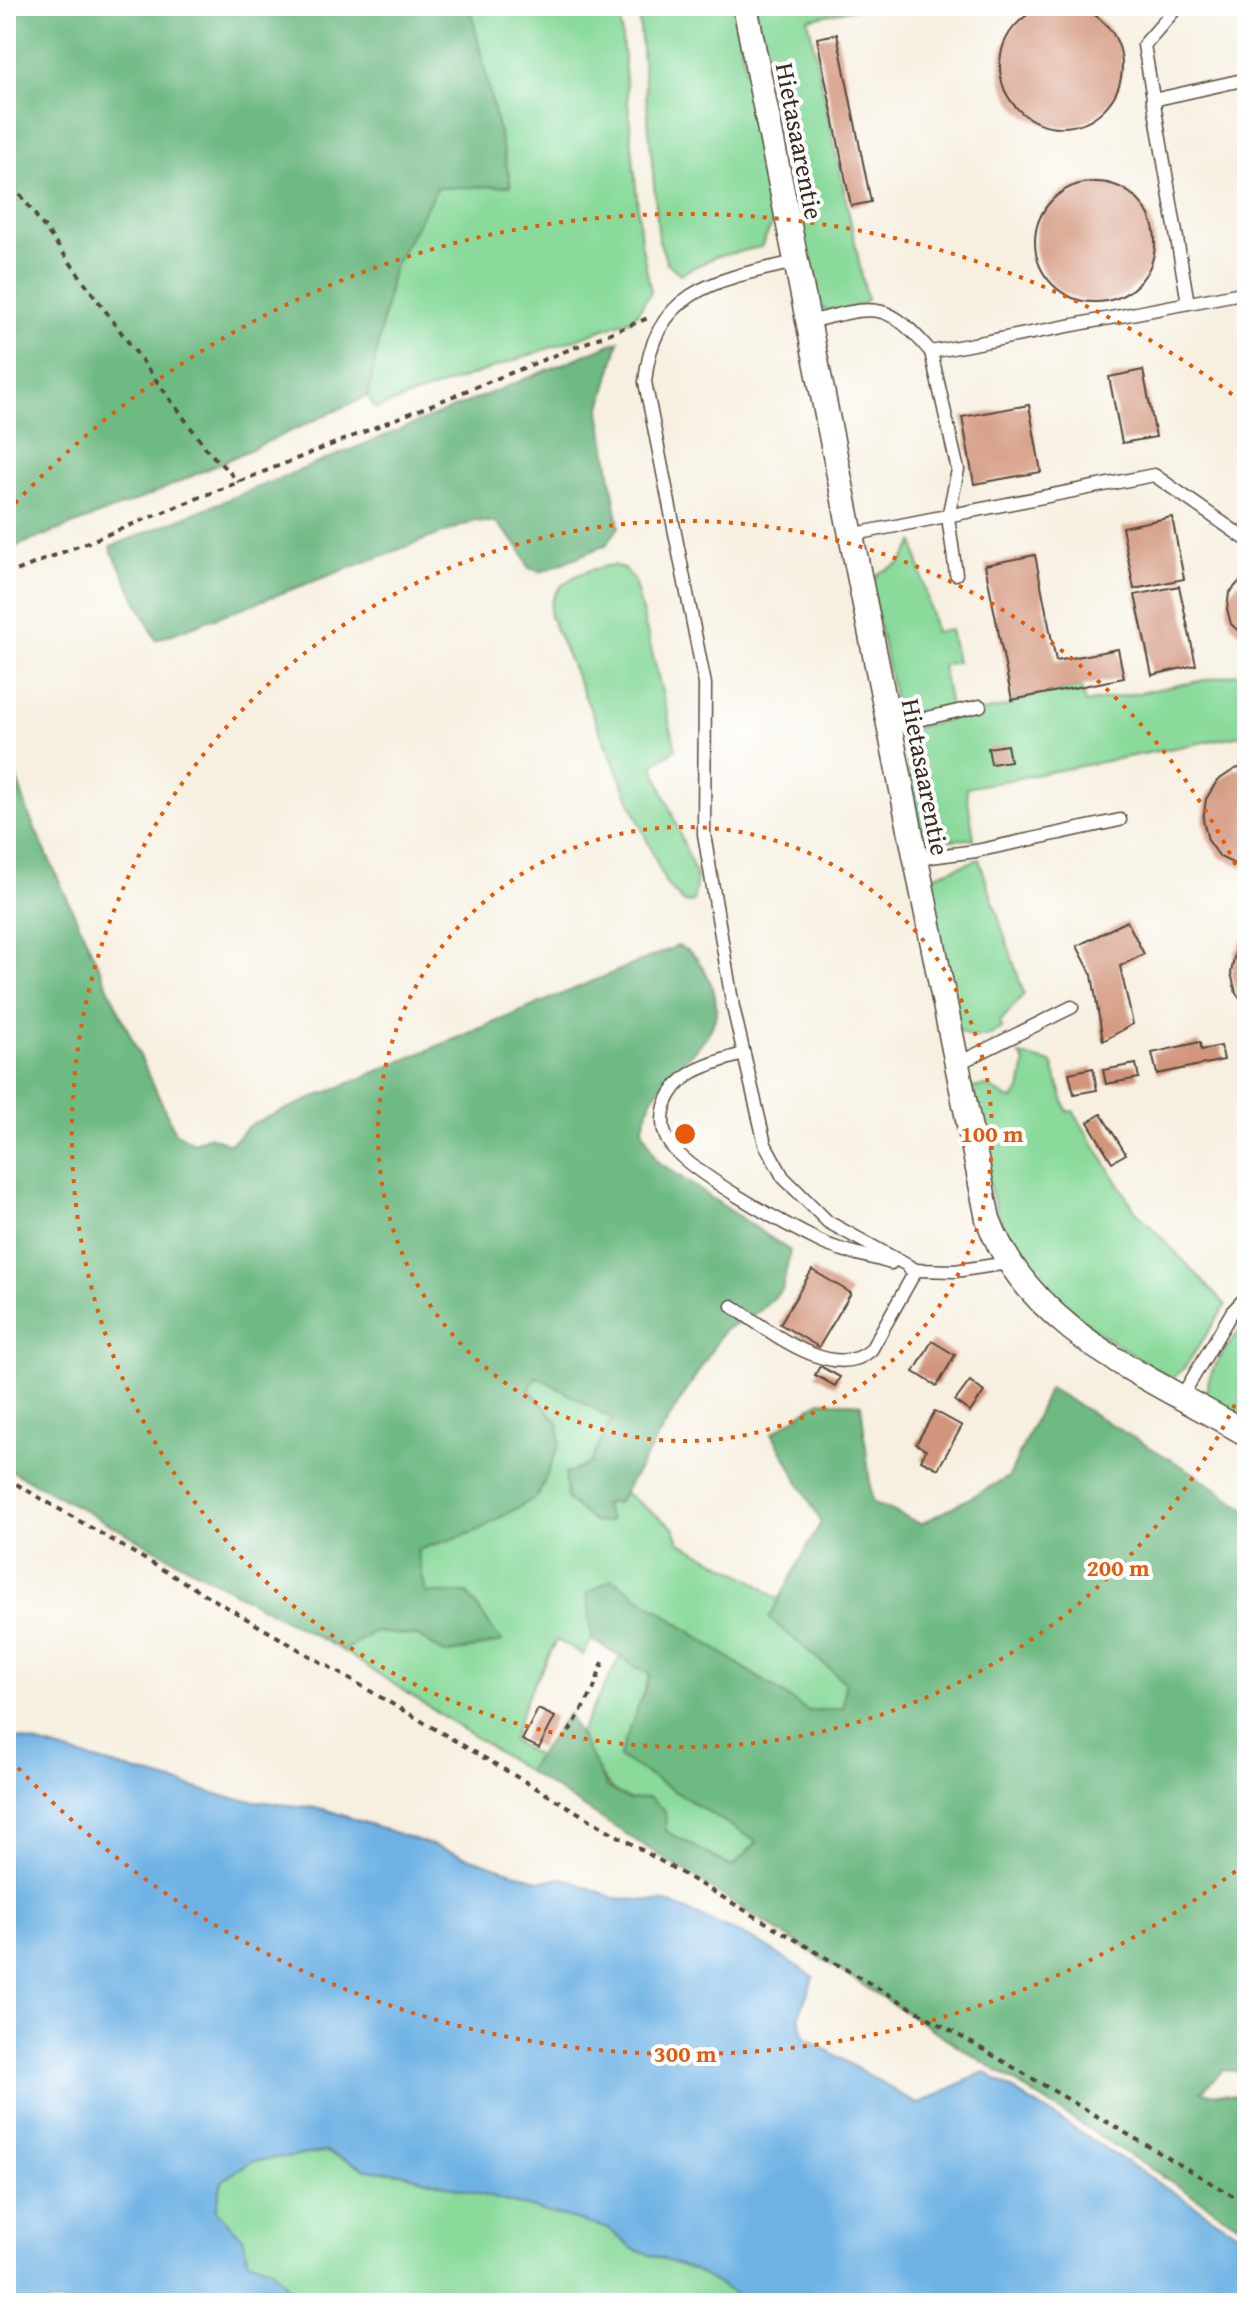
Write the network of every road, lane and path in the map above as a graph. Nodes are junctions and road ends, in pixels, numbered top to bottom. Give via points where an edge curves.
1 (745, 6) edge
2 (1178, 6) edge
3 (1247, 79) edge
4 (1153, 100) junction
5 (6, 175) edge
6 (796, 262) junction
7 (1247, 292) edge
8 (1188, 303) junction
9 (676, 306) junction
10 (808, 322) junction
11 (931, 352) junction
12 (239, 482) junction
13 (948, 517) junction
14 (850, 535) junction
15 (1247, 540) edge
16 (956, 574) dead end
17 (6, 575) edge
18 (980, 706) dead end
19 (887, 727) junction
20 (1120, 820) dead end
21 (914, 859) junction
22 (1072, 1007) dead end
23 (743, 1054) junction
24 (955, 1065) junction
25 (1008, 1263) junction
26 (916, 1270) junction
27 (1247, 1296) edge
28 (732, 1306) dead end
29 (1182, 1396) junction
30 (1247, 1434) edge
31 (6, 1478) edge
32 (604, 1659) dead end
33 (569, 1732) dead end
34 (1247, 2204) edge

1 - 6 street, Hietasaarentie
2 - 4 lane via 1144,45
3 - 4 lane
4 - 8 lane
5 - 12 path via 208,451
6 - 9 lane via 708,283
6 - 10 street, Hietasaarentie
7 - 8 lane
8 - 11 lane
9 - 12 path
9 - 23 lane via 648,353 645,382 705,684 704,834
10 - 11 lane via 869,308 903,320
10 - 14 street, Hietasaarentie
11 - 13 lane via 958,470
12 - 17 path
13 - 14 lane
13 - 15 lane via 1154,475
13 - 16 lane
14 - 19 street, Hietasaarentie
18 - 19 lane
19 - 21 street, Hietasaarentie
20 - 21 lane
21 - 24 street, Hietasaarentie
22 - 24 lane
23 - 26 lane via 765,1144 783,1177 828,1222
23 - 26 lane via 702,1066 671,1090 663,1126 667,1141 678,1154 823,1243
24 - 25 street, Hietasaarentie via 985,1207
25 - 26 lane
25 - 29 street, Hietasaarentie via 1029,1293 1065,1325
26 - 28 lane via 861,1359 841,1362 807,1353
27 - 29 lane
29 - 30 street, Hietasaarentie
31 - 34 path
32 - 33 path

